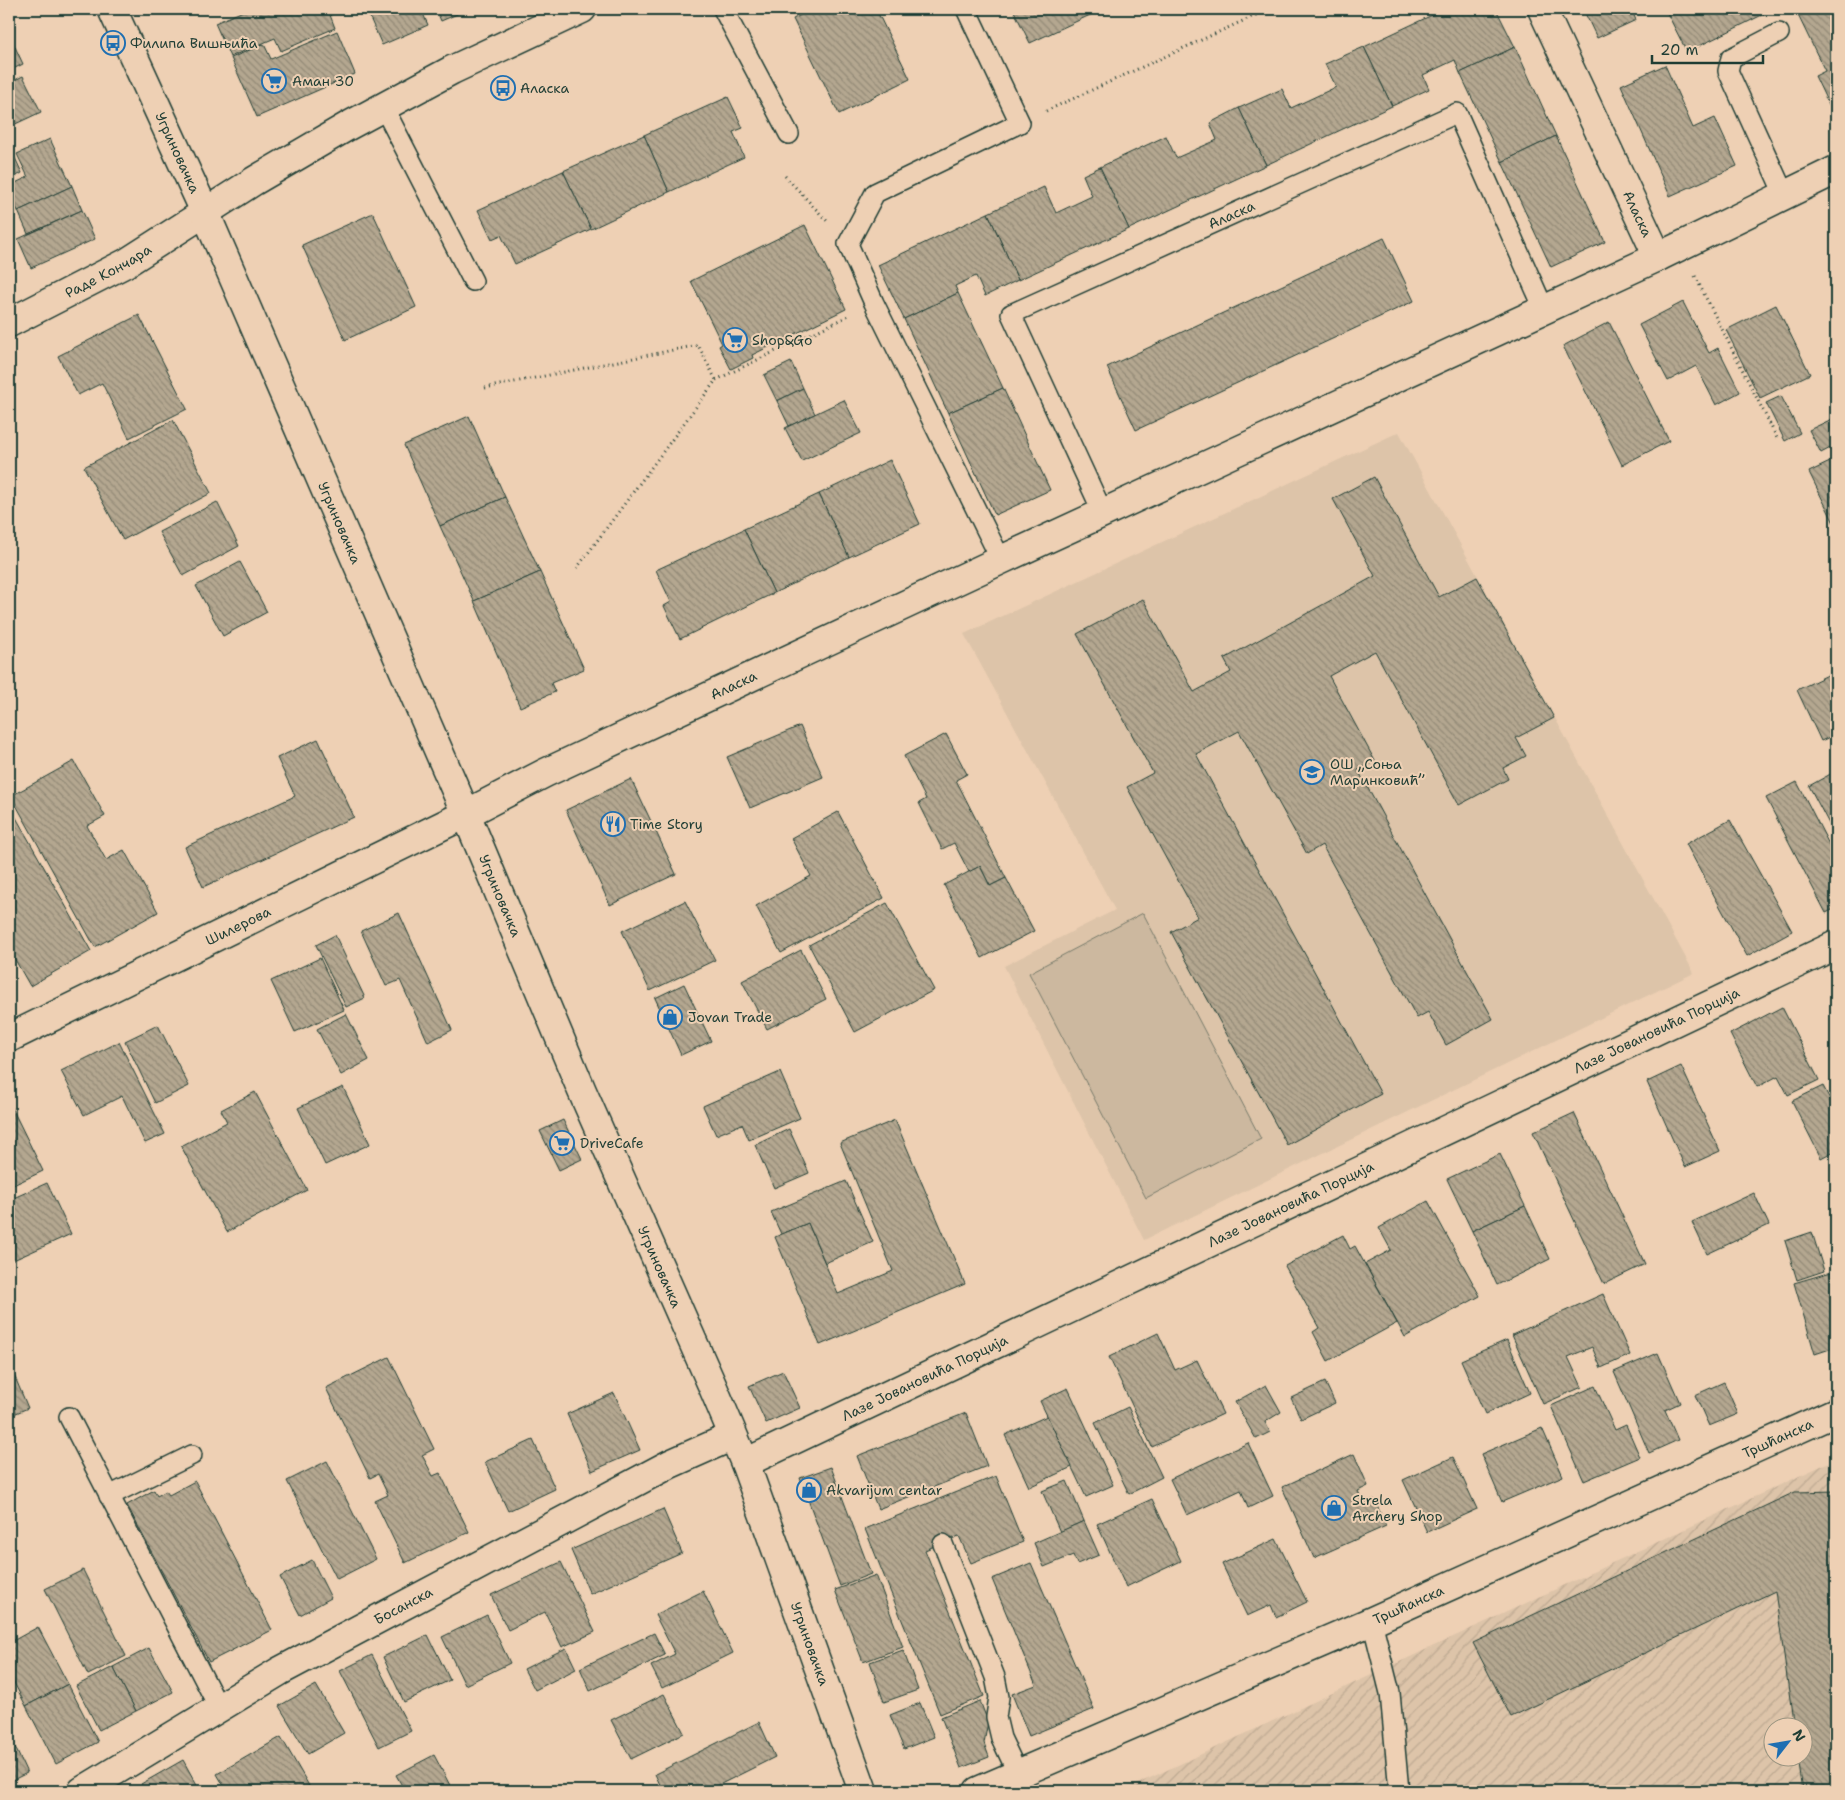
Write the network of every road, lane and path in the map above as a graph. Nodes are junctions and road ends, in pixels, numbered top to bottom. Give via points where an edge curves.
1 (112, 9) edge
2 (582, 9) edge
3 (723, 9) edge
4 (966, 9) edge
5 (1269, 9) edge
6 (1542, 9) edge
7 (1779, 33) dead end
8 (383, 106) junction
9 (1020, 123) junction
10 (789, 134) dead end
11 (1836, 170) edge
12 (785, 176) dead end
13 (1784, 194) junction
14 (205, 212) junction
15 (848, 244) junction
16 (1669, 251) junction
17 (473, 281) dead end
18 (874, 303) junction
19 (1544, 309) junction
20 (9, 323) edge
21 (716, 380) junction
22 (485, 388) dead end
23 (1778, 440) dead end
24 (1103, 513) junction
25 (1001, 560) junction
26 (577, 568) dead end
27 (466, 814) junction
28 (1836, 945) edge
29 (9, 1038) edge
30 (1836, 1412) edge
31 (69, 1417) dead end
32 (733, 1436) junction
33 (192, 1455) dead end
34 (745, 1463) junction
35 (109, 1496) junction
36 (943, 1544) dead end
37 (1372, 1622) junction
38 (219, 1708) junction
39 (1018, 1774) junction
40 (82, 1791) edge
41 (863, 1791) edge
42 (978, 1791) edge
43 (1399, 1791) edge

1 - 14 street, Угриновачка
2 - 8 street
3 - 10 lane
4 - 9 lane
5 - 9 path
6 - 16 street, Аласка
7 - 13 lane via 1731,58 1728,71
8 - 14 street
8 - 17 lane
9 - 15 lane via 875,193
11 - 13 street, Аласка
12 - 15 path
13 - 16 street, Аласка
14 - 20 street, Раде Кончара via 126,263
14 - 27 street, Угриновачка
15 - 18 lane
16 - 19 street, Аласка
16 - 23 path
18 - 21 path
18 - 25 lane
19 - 24 street, Аласка
19 - 24 lane, Аласка via 1457,113 1011,314
21 - 22 path via 698,345
21 - 26 path
24 - 25 street, Аласка
25 - 27 street, Аласка via 545,773
27 - 29 street, Шилерова
27 - 32 street, Угриновачка via 582,1091
28 - 34 street, Лазе Јовановића Порција
30 - 37 street, Тршћанска
31 - 35 lane
32 - 34 street, Угриновачка
32 - 38 street, Босанска via 653,1473 280,1671
33 - 35 lane
34 - 41 street, Угриновачка
35 - 38 lane
36 - 39 lane via 995,1677 996,1717 1001,1738
37 - 39 street, Тршћанска
37 - 43 lane via 1390,1693
38 - 40 street, Босанска
39 - 42 street, Тршћанска

